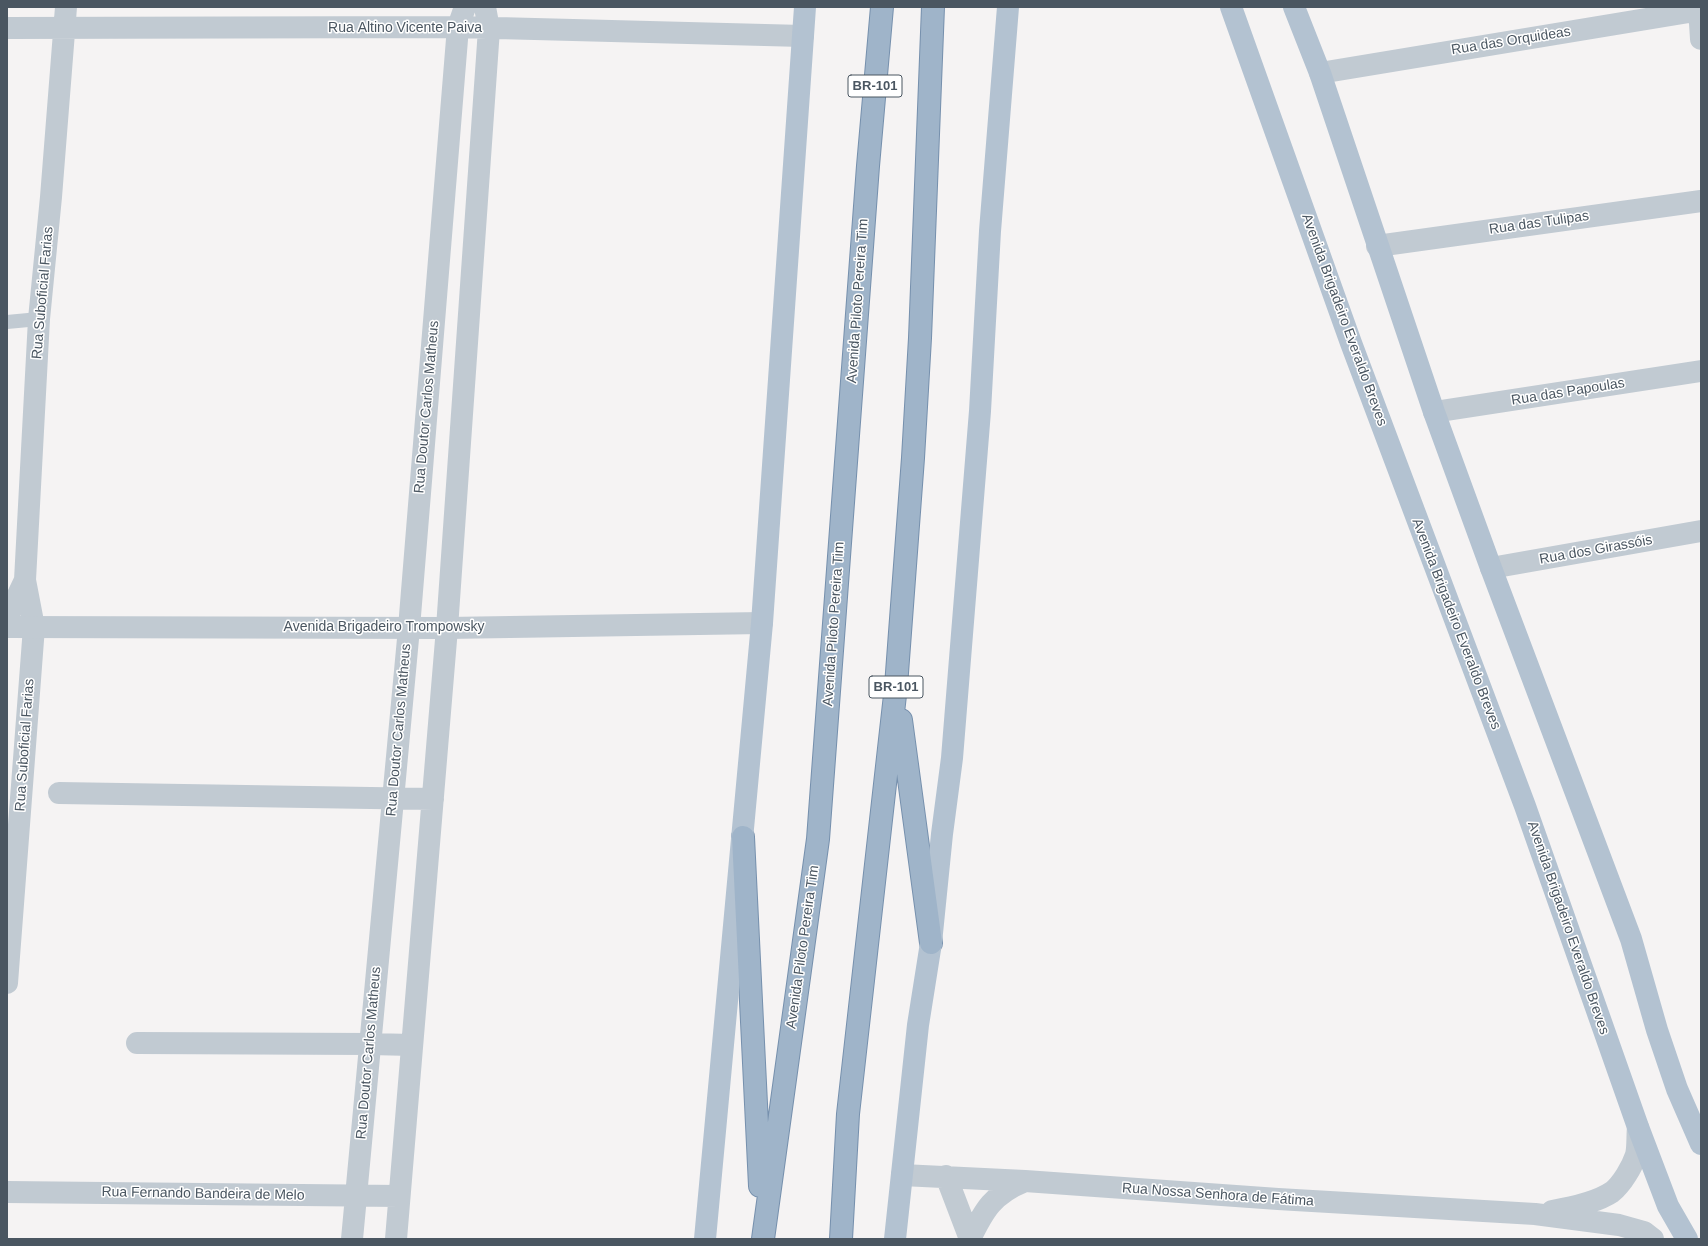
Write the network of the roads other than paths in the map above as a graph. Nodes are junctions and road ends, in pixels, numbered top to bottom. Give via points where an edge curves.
1 (66, 7) edge
2 (485, 7) edge
3 (805, 7) edge
4 (882, 7) edge
5 (934, 7) edge
6 (1008, 7) edge
7 (1231, 7) edge
8 (1294, 7) edge
9 (1700, 9) edge
10 (461, 17) edge
11 (7, 28) edge
12 (64, 29) junction
13 (490, 29) junction
14 (803, 36) junction
15 (1701, 39) edge
16 (1320, 73) junction
17 (1701, 201) edge
18 (1377, 246) junction
19 (39, 319) junction
20 (7, 322) edge
21 (1701, 371) edge
22 (1434, 412) junction
23 (1701, 531) edge
24 (1491, 568) junction
25 (25, 580) junction
26 (7, 618) edge
27 (762, 623) junction
28 (7, 627) edge
29 (34, 627) junction
30 (409, 628) junction
31 (446, 628) junction
32 (896, 686) junction
33 (59, 793) dead end
34 (393, 798) junction
35 (433, 799) junction
36 (743, 837) junction
37 (931, 943) junction
38 (7, 983) edge
39 (137, 1043) dead end
40 (370, 1044) junction
41 (412, 1046) junction
42 (1638, 1127) junction
43 (1701, 1144) edge
44 (902, 1175) junction
45 (946, 1176) junction
46 (1025, 1181) junction
47 (7, 1192) edge
48 (356, 1196) junction
49 (399, 1196) junction
50 (1534, 1214) junction
51 (763, 1238) edge
52 (352, 1239) edge
53 (396, 1239) edge
54 (705, 1239) edge
55 (841, 1239) edge
56 (895, 1239) edge
57 (970, 1239) edge
58 (1653, 1239) edge
59 (1686, 1239) edge

1 - 12 street, Rua Suboficial Farias
2 - 13 street
3 - 14 main road
4 - 51 highway, Avenida Piloto Pereira Tim / BR-101 via 818,838
5 - 32 highway, BR-101 via 914,458
6 - 37 main road via 990,231 980,411 952,758
7 - 42 main road, Avenida Brigadeiro Everaldo Breves via 1351,343 1524,806
8 - 16 main road
9 - 15 street
9 - 16 street, Rua das Orquideas
10 - 12 street, Rua Altino Vicente Paiva
10 - 13 street, Rua Altino Vicente Paiva
10 - 30 street, Rua Doutor Carlos Matheus
11 - 12 street, Rua Altino Vicente Paiva
12 - 19 street, Rua Suboficial Farias
13 - 14 street, Rua Altino Vicente Paiva
13 - 31 street
14 - 27 main road
16 - 18 main road
17 - 18 street, Rua das Tulipas
18 - 22 main road
19 - 20 lane
19 - 25 street, Rua Suboficial Farias
21 - 22 street, Rua das Papoulas
22 - 24 main road
23 - 24 street, Rua dos Girassóis
24 - 43 main road via 1631,939 1677,1089
25 - 26 street, Rua Suboficial Farias
25 - 29 street, Rua Suboficial Farias
27 - 31 street, Avenida Brigadeiro Trompowsky
27 - 36 main road
28 - 29 street, Avenida Brigadeiro Trompowsky
29 - 30 street, Avenida Brigadeiro Trompowsky
29 - 38 street, Rua Suboficial Farias
30 - 31 street, Avenida Brigadeiro Trompowsky
30 - 34 street, Rua Doutor Carlos Matheus
31 - 35 street
32 - 37 highway
32 - 55 highway, BR-101 via 848,1114
33 - 34 street
34 - 35 street
34 - 40 street, Rua Doutor Carlos Matheus
35 - 41 street
36 - 51 highway
36 - 54 main road
37 - 44 main road via 918,1025
39 - 40 street
40 - 41 street
40 - 48 street, Rua Doutor Carlos Matheus
41 - 49 street
42 - 50 street, Rua Nossa Senhora de Fátima via 1636,1155 1627,1173 1612,1192 1570,1208
42 - 59 main road, Avenida Brigadeiro Everaldo Breves via 1668,1206
44 - 45 street, Rua Nossa Senhora de Fátima
44 - 56 main road
45 - 46 street, Rua Nossa Senhora de Fátima
45 - 57 street
46 - 50 street, Rua Nossa Senhora de Fátima via 1278,1200
46 - 57 street via 998,1195 983,1212
47 - 48 street, Rua Fernando Bandeira de Melo
48 - 49 street, Rua Fernando Bandeira de Melo
48 - 52 street, Rua Doutor Carlos Matheus
49 - 53 street
50 - 58 street, Rua Nossa Senhora de Fátima via 1619,1225 1644,1232

